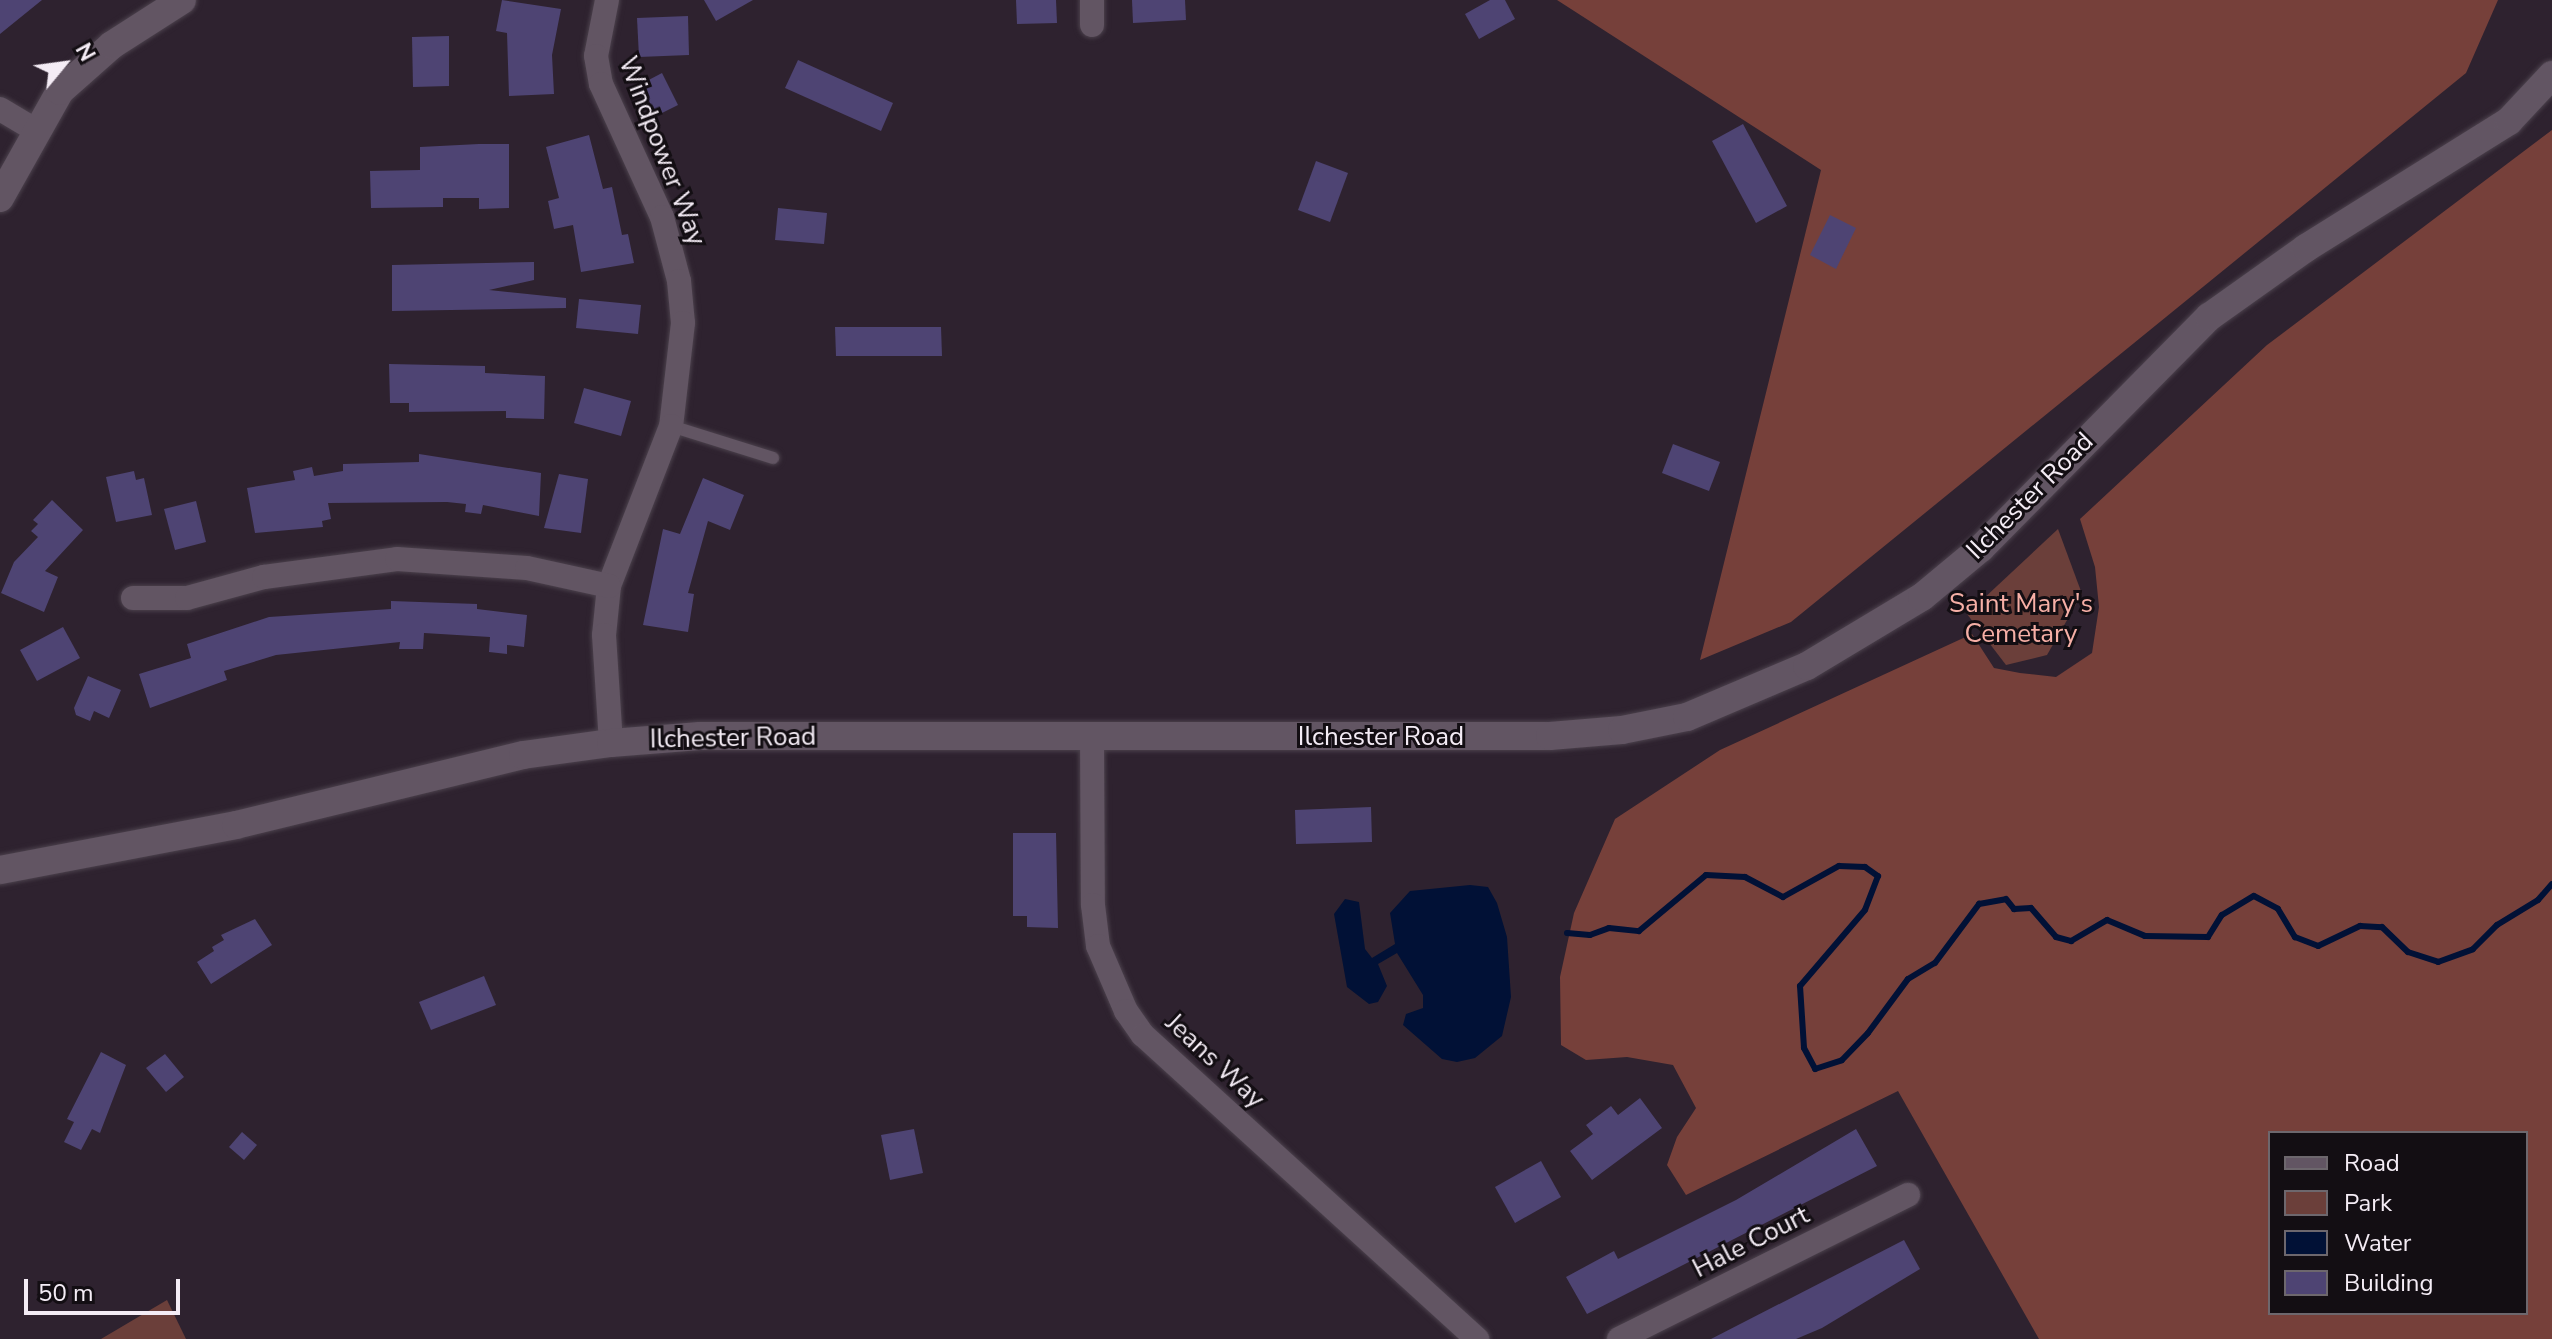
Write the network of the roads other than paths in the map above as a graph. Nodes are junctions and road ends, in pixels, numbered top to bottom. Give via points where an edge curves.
1 (182, 0) edge
2 (607, 0) edge
3 (1092, 0) edge
4 (1092, 25) dead end
5 (2552, 75) edge
6 (0, 109) edge
7 (37, 131) junction
8 (0, 198) edge
9 (671, 426) junction
10 (773, 458) dead end
11 (609, 586) junction
12 (133, 598) dead end
13 (1092, 736) junction
14 (611, 743) junction
15 (0, 870) edge
16 (1908, 1195) dead end
17 (1477, 1339) edge
18 (1619, 1339) edge

1 - 7 street via 84,67 60,91
2 - 9 street, Windpower Way via 596,56 601,84 662,217 679,281 682,357
3 - 4 street
5 - 13 street, Ilchester Road via 2509,121 2306,248 2209,317 1981,548 1922,597 1807,666 1744,696 1687,717 1550,736
6 - 7 street
7 - 8 street
9 - 10 lane
9 - 11 street, Windpower Way
11 - 12 street via 527,568 397,559 277,575 187,598
11 - 14 street, Windpower Way via 604,635
13 - 14 street, Ilchester Road via 700,736
13 - 17 street, Jeans Way via 1098,946 1126,1011 1143,1035
14 - 15 street, Ilchester Road via 523,755 236,825
16 - 18 street, Hale Court

